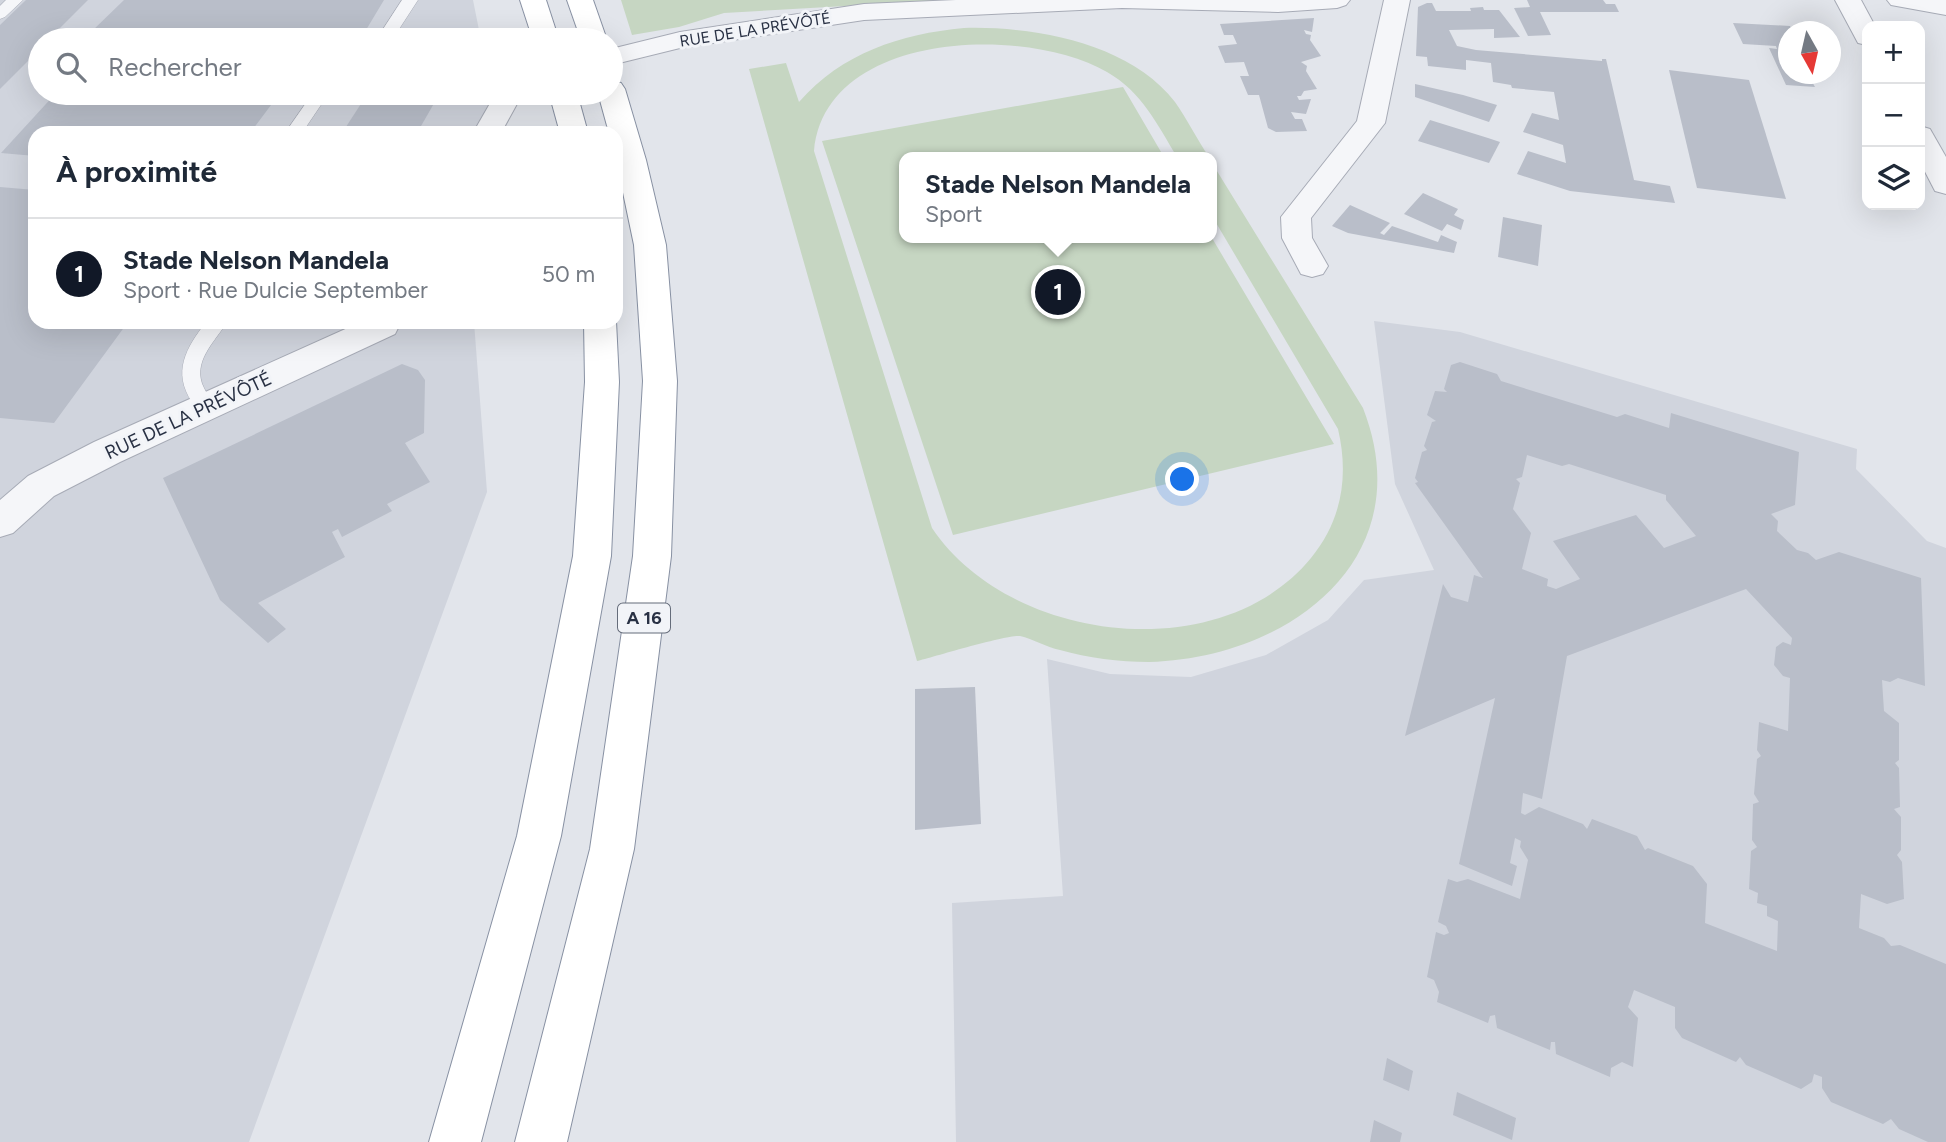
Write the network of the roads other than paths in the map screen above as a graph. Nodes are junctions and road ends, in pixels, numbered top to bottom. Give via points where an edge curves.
1 (15, 0) edge
2 (410, 0) edge
3 (533, 0) edge
4 (580, 0) edge
5 (1337, 0) edge
6 (1397, 0) edge
7 (1848, 0) edge
8 (1900, 0) edge
9 (1276, 2) edge
10 (1946, 6) edge
11 (0, 14) edge
12 (1862, 27) edge
13 (392, 28) edge
14 (542, 28) edge
15 (590, 28) edge
16 (623, 54) edge
17 (313, 105) edge
18 (499, 105) edge
19 (567, 105) edge
20 (616, 105) edge
21 (298, 126) edge
22 (490, 126) edge
23 (572, 126) edge
24 (621, 126) edge
25 (623, 132) edge
26 (1925, 144) edge
27 (1946, 184) edge
28 (1312, 266) dead end
29 (211, 329) edge
30 (376, 329) edge
31 (600, 329) edge
32 (206, 407) junction
33 (0, 523) edge
34 (455, 1142) edge
35 (541, 1142) edge

1 - 11 lane
2 - 13 lane
3 - 14 highway
4 - 15 highway
5 - 9 street, RUE DE LA PRÉVÔTÉ
6 - 28 street via 1371,123 1296,217 1297,238
7 - 12 street
8 - 10 street
9 - 16 street, RUE DE LA PRÉVÔTÉ via 1122,0 864,12 680,40
17 - 21 lane
18 - 22 street
19 - 23 highway
20 - 24 highway, A 16
25 - 35 highway, A 16 via 650,245 660,381 652,556 612,849
26 - 27 street
29 - 32 lane via 190,367 192,384
30 - 32 street, RUE DE LA PRÉVÔTÉ
31 - 34 highway via 602,382 592,556 540,836
32 - 33 street, RUE DE LA PRÉVÔTÉ via 41,486

